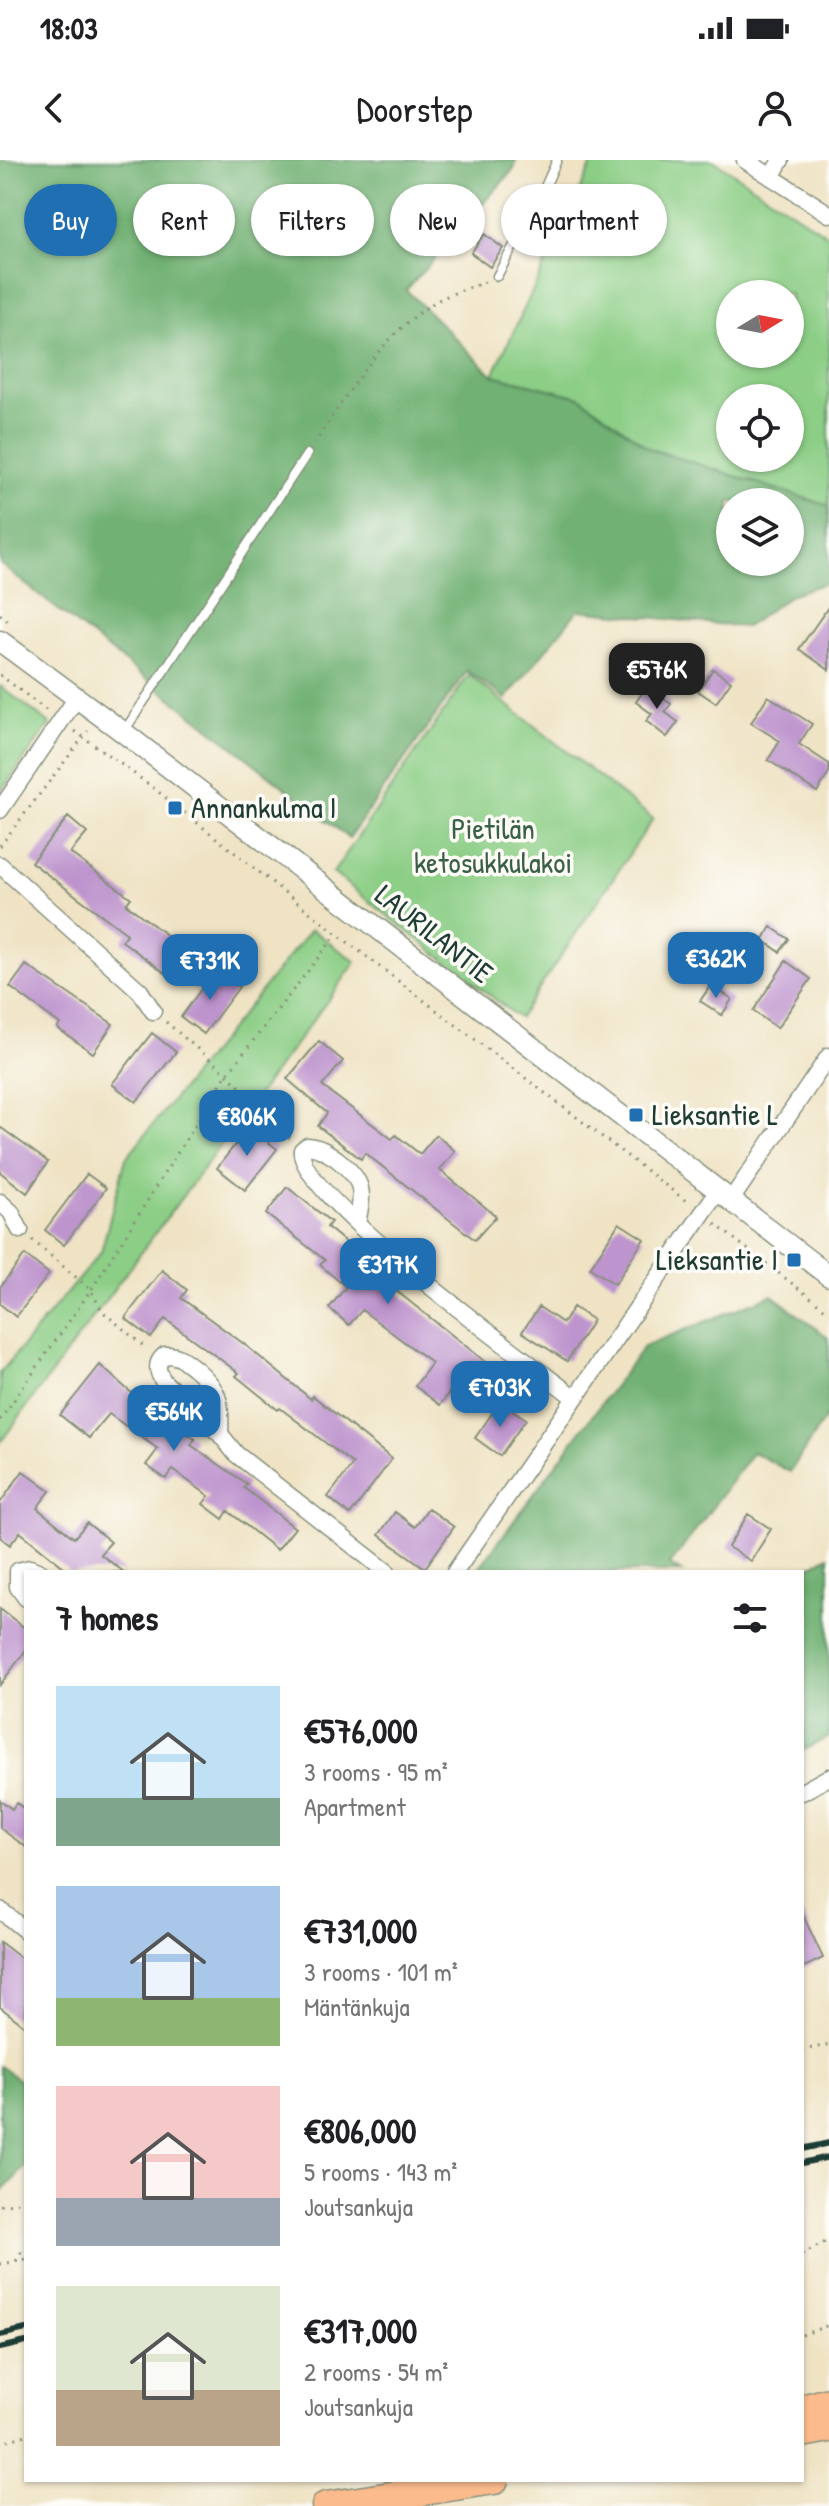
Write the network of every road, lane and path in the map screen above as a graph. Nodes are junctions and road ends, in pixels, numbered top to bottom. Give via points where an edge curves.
1 (557, 160) edge
2 (745, 160) edge
3 (781, 160) edge
4 (771, 177) junction
5 (829, 214) edge
6 (497, 276) joint
7 (307, 454) joint
8 (0, 641) edge
9 (0, 675) edge
10 (76, 699) junction
11 (62, 722) junction
12 (123, 732) junction
13 (83, 737) junction
14 (0, 810) edge
15 (0, 846) edge
16 (0, 865) edge
17 (337, 934) junction
18 (153, 1011) joint
19 (829, 1056) edge
20 (227, 1074) junction
21 (302, 1150) junction
22 (724, 1196) junction
23 (0, 1202) edge
24 (702, 1214) junction
25 (357, 1223) junction
26 (20, 1230) joint
27 (829, 1276) edge
28 (91, 1290) junction
29 (829, 1312) edge
30 (161, 1358) junction
31 (575, 1398) junction
32 (0, 1420) edge
33 (220, 1434) junction
34 (35, 1570) edge
35 (384, 1570) edge
36 (456, 1570) edge
37 (24, 1595) edge
38 (829, 1777) edge
39 (804, 1791) edge
40 (0, 1910) edge
41 (24, 1929) edge
42 (829, 2045) edge
43 (804, 2050) edge
44 (24, 2201) edge
45 (0, 2205) edge
46 (829, 2240) edge
47 (804, 2254) edge
48 (24, 2257) edge
49 (24, 2260) edge
50 (16, 2262) junction
51 (0, 2264) edge
52 (829, 2325) edge
53 (804, 2334) edge
54 (829, 2402) edge
55 (804, 2408) edge
56 (829, 2428) edge
57 (804, 2433) edge
58 (24, 2436) edge
59 (0, 2443) edge
60 (481, 2482) edge
61 (326, 2506) edge

1 - 6 lane
2 - 4 street
3 - 4 street
4 - 5 street
6 - 7 path via 437,300 408,321 379,350
7 - 12 lane
8 - 10 street, LAURILANTIE
9 - 11 path
10 - 11 street
10 - 12 street, LAURILANTIE
11 - 13 path
11 - 14 street
12 - 22 street, LAURILANTIE
13 - 15 path
13 - 17 path
16 - 18 street via 140,991
17 - 20 path
17 - 24 path
18 - 20 path
19 - 22 street
20 - 21 path
20 - 28 path
21 - 25 street via 307,1171
21 - 25 street via 321,1149 354,1173 362,1193
22 - 24 street
22 - 27 street, LAURILANTIE
23 - 26 street
24 - 29 path
24 - 31 street
25 - 31 street
26 - 28 path
28 - 30 path via 102,1311
28 - 32 path
30 - 33 street via 158,1372 163,1381
30 - 33 street via 172,1354 183,1359 210,1381 221,1408
31 - 36 street
33 - 35 street via 236,1454
34 - 37 street via 18,1571
38 - 39 street
40 - 41 street
42 - 43 path
44 - 45 path
46 - 47 path
48 - 50 path via 21,2253
49 - 50 path
50 - 51 path
52 - 53 path
54 - 55 highway
56 - 57 highway
58 - 59 path
60 - 61 highway

